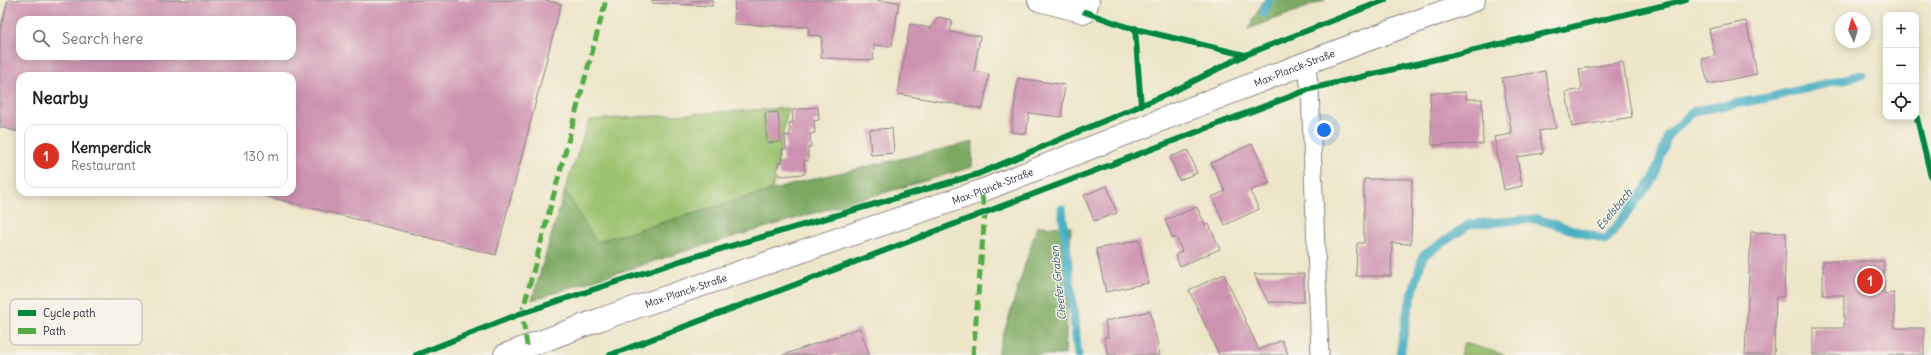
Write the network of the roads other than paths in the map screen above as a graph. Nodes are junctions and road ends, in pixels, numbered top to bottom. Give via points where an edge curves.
1 (1039, 0) edge
2 (1474, 0) edge
3 (1087, 6) edge
4 (1306, 63) junction
5 (505, 355) edge
6 (1320, 355) edge

1 - 3 street
2 - 4 street, Max-Planck-Straße
4 - 5 street, Max-Planck-Straße via 981,191 601,319
4 - 6 lane via 1310,89

